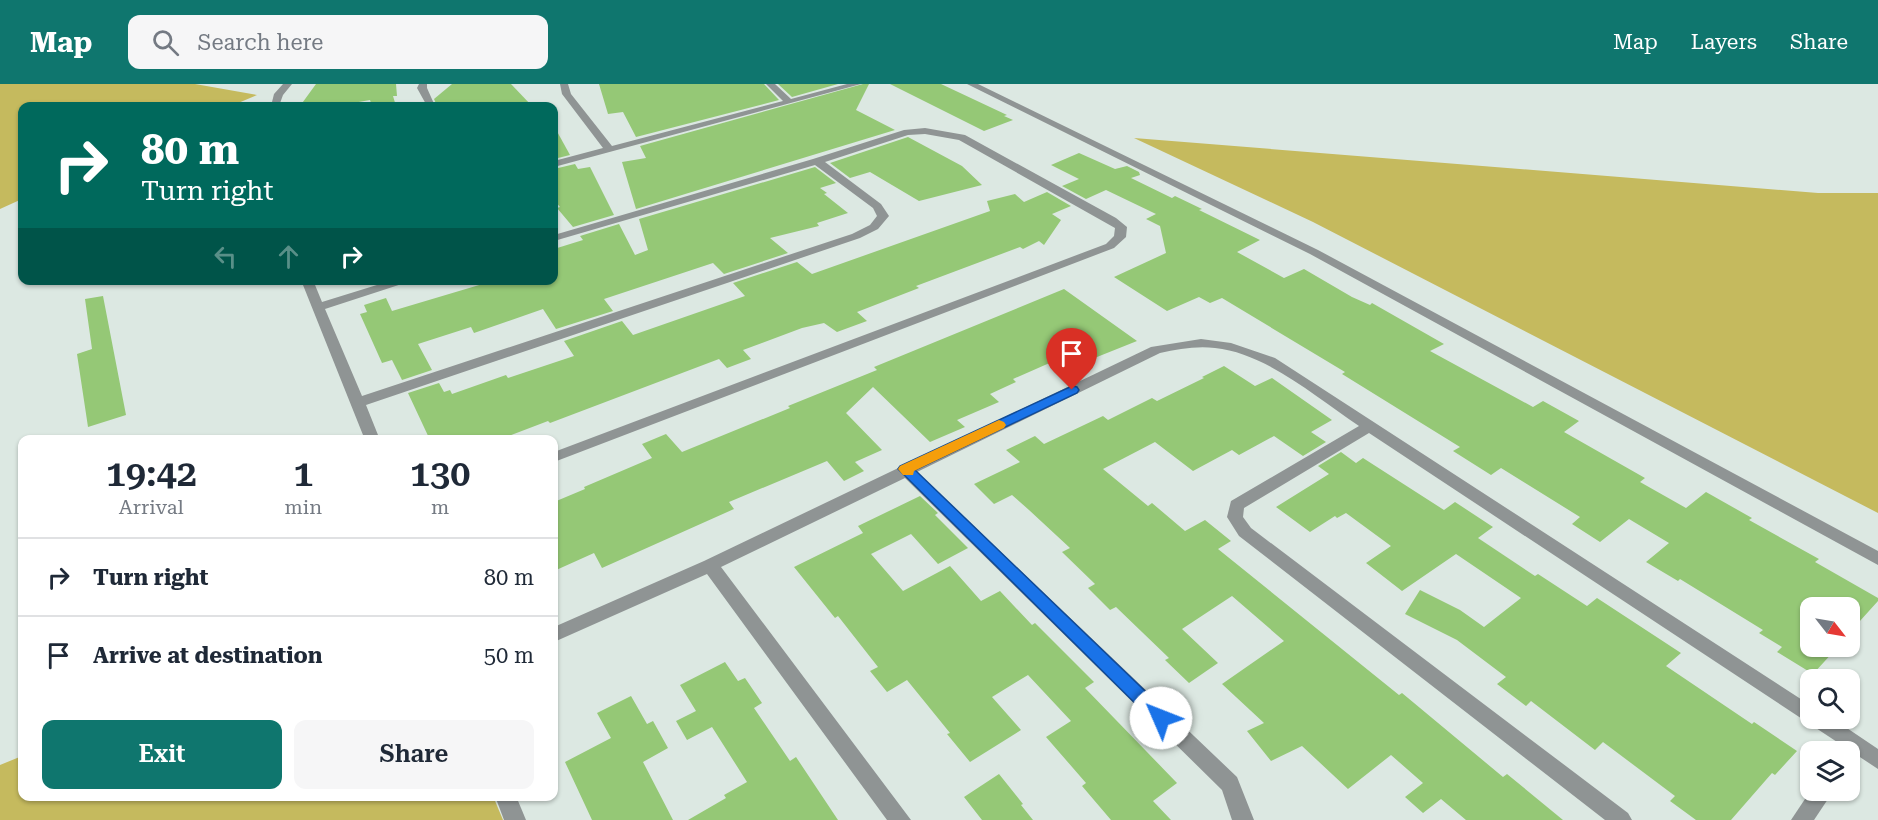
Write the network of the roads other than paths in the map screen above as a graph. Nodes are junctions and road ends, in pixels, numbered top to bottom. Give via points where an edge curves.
1 (288, 84) edge
2 (423, 84) edge
3 (564, 84) edge
4 (770, 84) edge
5 (857, 84) edge
6 (971, 84) edge
7 (788, 101) junction
8 (277, 102) edge
9 (428, 102) edge
10 (609, 149) junction
11 (817, 160) junction
12 (558, 163) edge
13 (558, 237) edge
14 (309, 285) edge
15 (391, 285) edge
16 (318, 307) junction
17 (357, 403) junction
18 (1371, 425) junction
19 (371, 435) edge
20 (558, 455) edge
21 (905, 469) junction
22 (1878, 559) edge
23 (710, 565) junction
24 (558, 633) edge
25 (1800, 708) edge
26 (1828, 729) edge
27 (1841, 741) edge
28 (1860, 754) edge
29 (1878, 760) edge
30 (507, 801) edge
31 (1816, 801) edge
32 (515, 820) edge
33 (900, 820) edge
34 (1243, 820) edge
35 (1621, 820) edge
36 (1802, 820) edge

1 - 8 street
2 - 9 street
3 - 10 street via 567,94
4 - 7 street
5 - 7 street
6 - 22 street via 1314,252
7 - 10 street
10 - 12 street
11 - 13 street
11 - 17 street via 877,206 883,216 874,227 856,237
11 - 20 street via 907,132 951,134 1112,220 1121,227 1120,237 1110,246
14 - 16 street
15 - 16 street
16 - 17 street
17 - 19 street
18 - 21 street via 1270,361 1239,347 1186,344 1156,350
18 - 25 street
18 - 35 street via 1237,505 1235,517 1245,532
21 - 23 street
21 - 34 street via 1230,784
23 - 24 street
23 - 33 street
26 - 27 street
28 - 29 street
30 - 32 street
31 - 36 street

